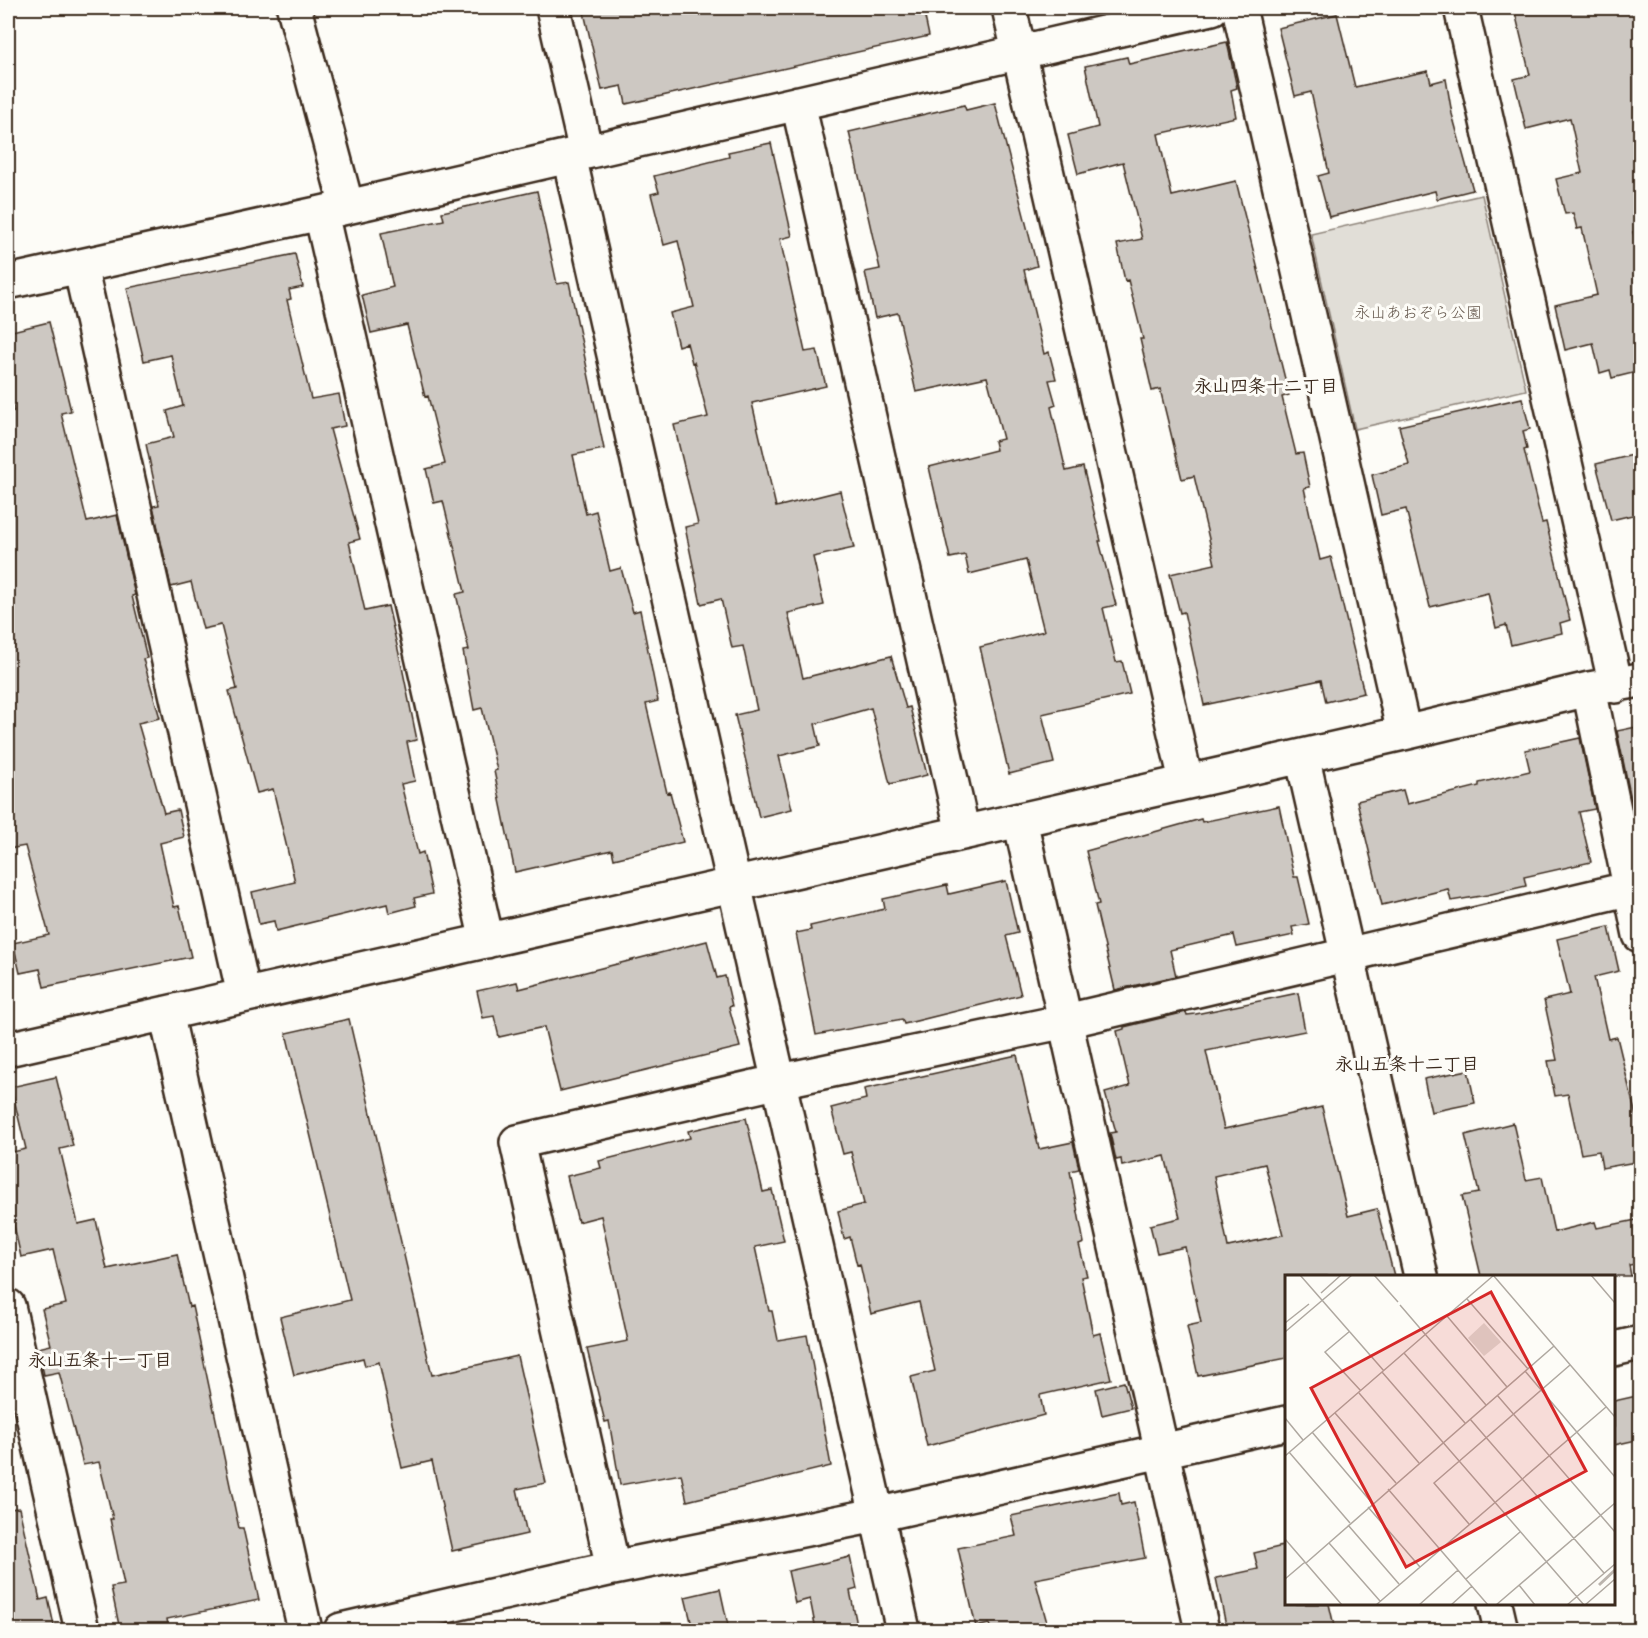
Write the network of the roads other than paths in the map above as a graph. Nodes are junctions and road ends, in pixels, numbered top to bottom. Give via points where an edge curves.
1 (294, 8) edge
2 (553, 8) edge
3 (1009, 8) edge
4 (1212, 8) edge
5 (1239, 8) edge
6 (1461, 8) edge
7 (1019, 53) junction
8 (798, 103) junction
9 (578, 154) junction
10 (334, 210) junction
11 (80, 266) junction
12 (8, 282) edge
13 (1615, 685) edge
14 (1404, 734) junction
15 (1302, 756) junction
16 (1186, 781) junction
17 (1020, 820) junction
18 (963, 833) junction
19 (733, 885) junction
20 (1636, 887) edge
21 (1641, 935) edge
22 (487, 941) junction
23 (1348, 953) junction
24 (244, 995) junction
25 (166, 1013) junction
26 (1066, 1021) junction
27 (8, 1049) edge
28 (780, 1081) junction
29 (1421, 1275) edge
30 (8, 1306) edge
31 (1641, 1343) edge
32 (1615, 1348) edge
33 (1285, 1424) edge
34 (1161, 1454) junction
35 (876, 1515) junction
36 (613, 1568) junction
37 (1495, 1605) edge
38 (82, 1630) edge
39 (305, 1630) edge
40 (341, 1630) edge
41 (903, 1630) edge
42 (1202, 1630) edge
43 (1501, 1630) edge

1 - 10 street
2 - 9 street
3 - 7 street
4 - 7 street
5 - 14 street
6 - 13 street
7 - 8 street
7 - 16 street
8 - 9 street
8 - 18 street
9 - 10 street
9 - 19 street
10 - 11 street
10 - 22 street
11 - 12 street
11 - 24 street
13 - 14 street
13 - 20 street
14 - 15 street
15 - 16 street
15 - 23 street
16 - 17 street
17 - 18 street
17 - 26 street
18 - 19 street
19 - 22 street
19 - 28 street
20 - 21 street
20 - 23 street
22 - 24 street
23 - 26 street
23 - 29 street
24 - 25 street
25 - 27 street
25 - 39 street
26 - 28 street
26 - 34 street
28 - 35 street
28 - 36 street via 517,1142
30 - 38 street
31 - 32 street
33 - 34 street
34 - 35 street
34 - 42 street
35 - 36 street
35 - 41 street
36 - 40 street
37 - 43 street

